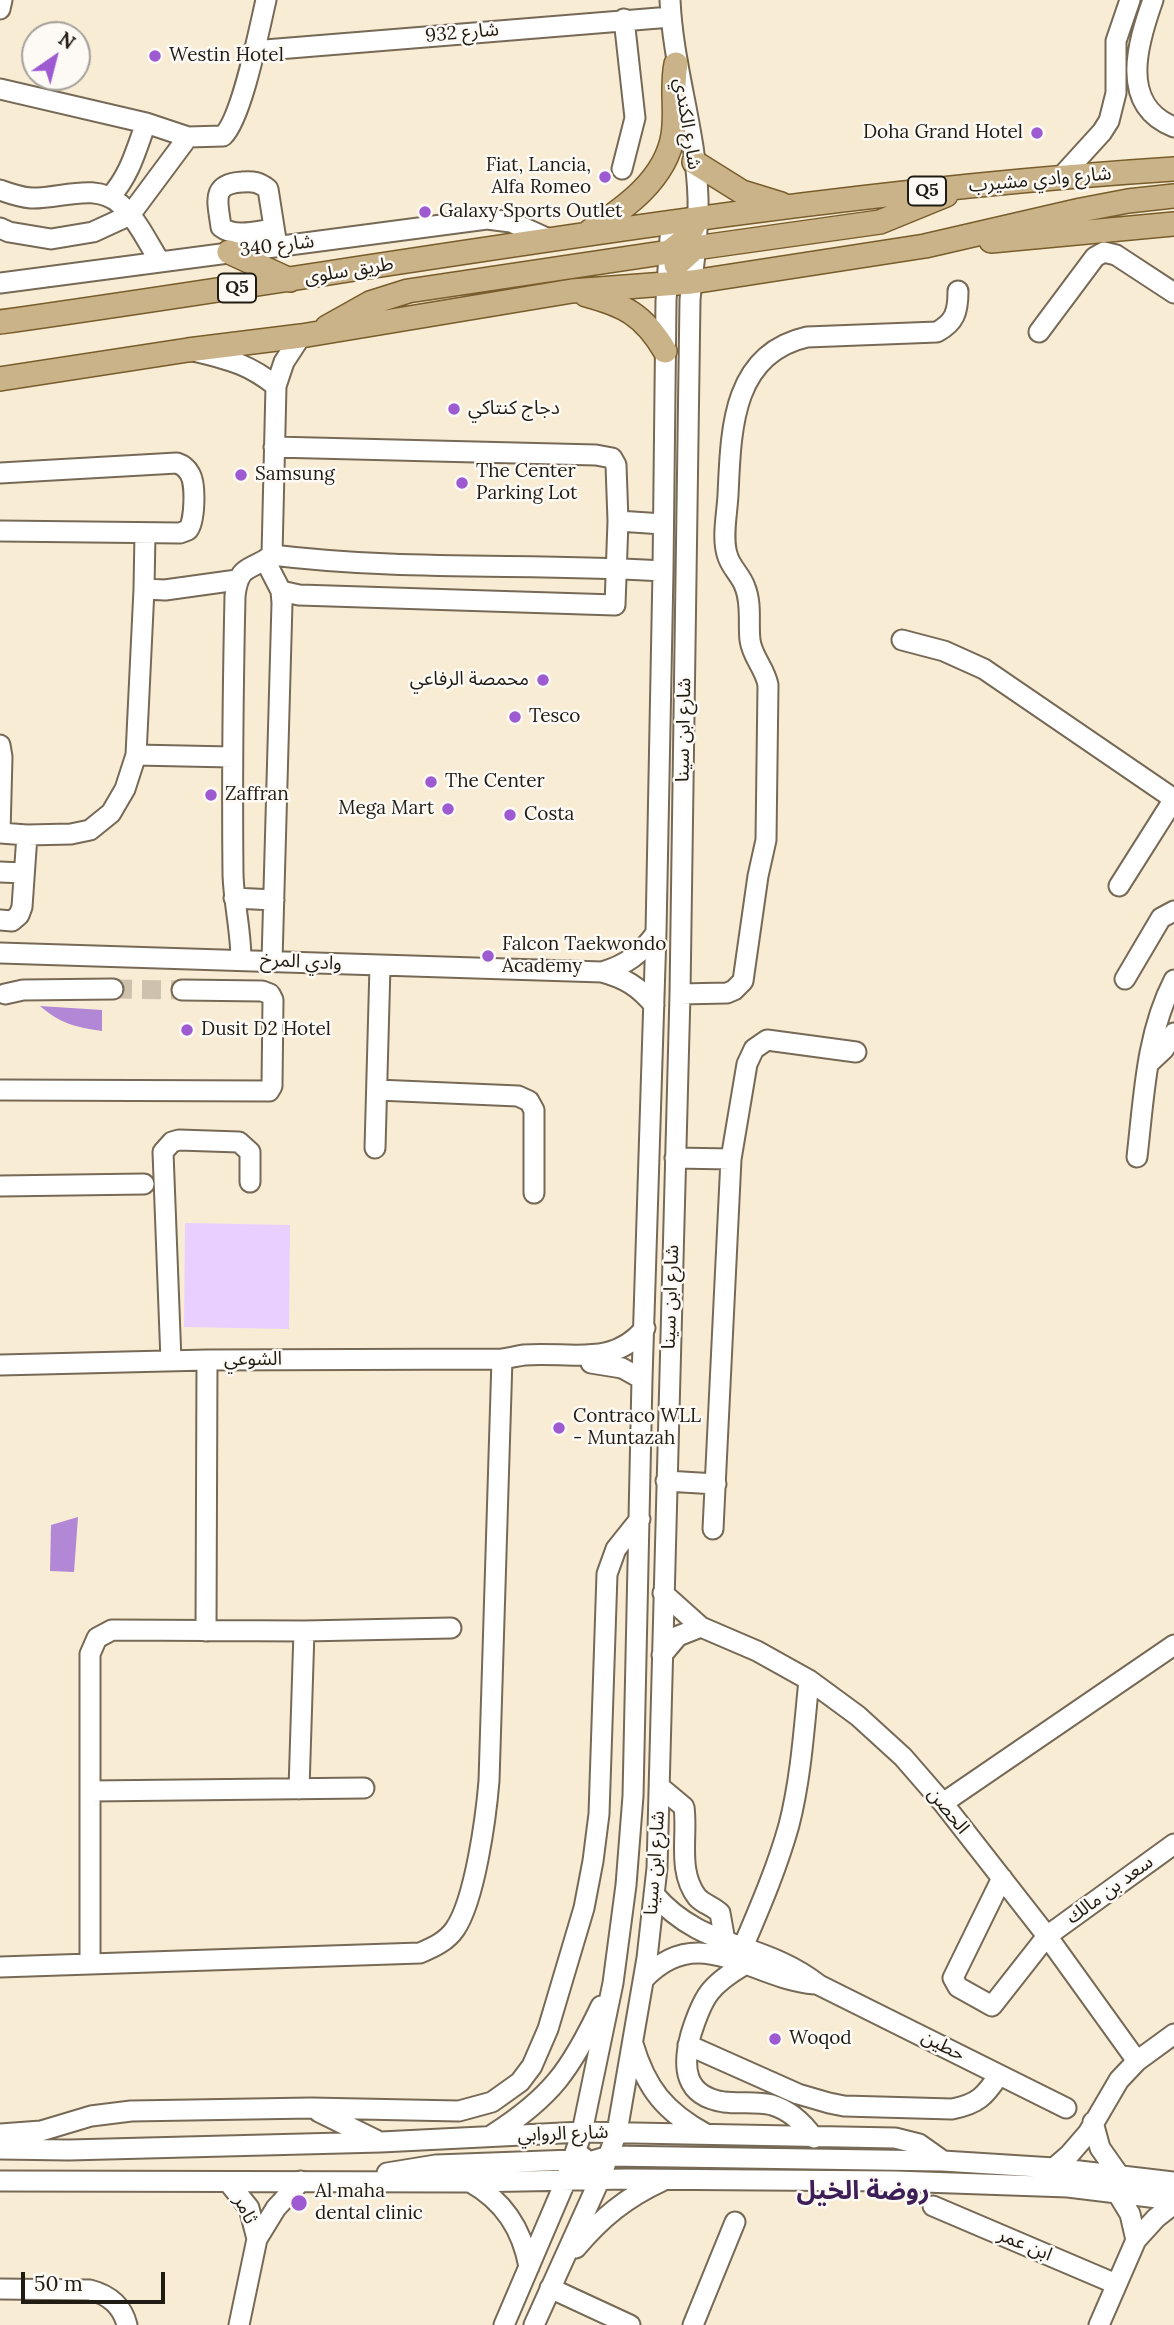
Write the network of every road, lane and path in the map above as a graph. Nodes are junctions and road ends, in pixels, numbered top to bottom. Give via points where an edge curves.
1 (2, 0) edge
2 (266, 0) edge
3 (1130, 0) edge
4 (1153, 0) edge
5 (0, 9) edge
6 (670, 9) edge
7 (624, 19) junction
8 (253, 51) junction
9 (676, 64) junction
10 (0, 89) edge
11 (146, 123) junction
12 (1174, 127) edge
13 (188, 137) junction
14 (1174, 154) edge
15 (694, 162) junction
16 (622, 169) dead end
17 (1174, 169) edge
18 (1062, 176) junction
19 (966, 186) junction
20 (0, 190) edge
21 (1174, 196) edge
22 (110, 197) junction
23 (791, 206) junction
24 (130, 215) junction
25 (697, 219) junction
26 (671, 223) junction
27 (1174, 225) edge
28 (0, 228) edge
29 (584, 235) junction
30 (551, 240) junction
31 (925, 246) junction
32 (695, 248) junction
33 (229, 252) junction
34 (669, 252) junction
35 (160, 262) junction
36 (290, 279) junction
37 (692, 282) junction
38 (0, 283) edge
39 (667, 284) junction
40 (572, 291) junction
41 (958, 291) dead end
42 (1174, 293) edge
43 (0, 322) edge
44 (1039, 332) dead end
45 (308, 335) junction
46 (188, 350) junction
47 (665, 351) junction
48 (0, 379) edge
49 (276, 386) junction
50 (274, 447) junction
51 (0, 473) edge
52 (618, 521) junction
53 (663, 524) junction
54 (0, 531) edge
55 (145, 533) junction
56 (268, 557) junction
57 (617, 569) junction
58 (663, 571) junction
59 (237, 580) junction
60 (144, 589) junction
61 (281, 591) junction
62 (902, 640) dead end
63 (0, 745) edge
64 (136, 755) junction
65 (231, 757) junction
66 (1, 787) edge
67 (1174, 799) edge
68 (0, 833) edge
69 (27, 835) junction
70 (0, 872) edge
71 (24, 873) junction
72 (1119, 886) dead end
73 (234, 898) junction
74 (274, 900) junction
75 (1174, 911) edge
76 (0, 920) edge
77 (656, 933) junction
78 (0, 953) edge
79 (241, 960) junction
80 (272, 961) junction
81 (380, 966) junction
82 (602, 972) junction
83 (1125, 979) dead end
84 (1174, 979) edge
85 (113, 989) tunnel mouth
86 (182, 990) tunnel mouth
87 (5, 994) dead end
88 (680, 994) junction
89 (654, 1005) junction
90 (1174, 1033) edge
91 (856, 1052) dead end
92 (1149, 1064) junction
93 (0, 1090) edge
94 (377, 1090) junction
95 (375, 1148) dead end
96 (1137, 1157) dead end
97 (675, 1158) junction
98 (731, 1159) junction
99 (250, 1182) dead end
100 (144, 1184) dead end
101 (0, 1186) edge
102 (534, 1193) dead end
103 (645, 1328) junction
104 (504, 1359) junction
105 (207, 1360) junction
106 (171, 1361) junction
107 (0, 1365) edge
108 (642, 1379) junction
109 (666, 1481) junction
110 (716, 1485) junction
111 (640, 1519) junction
112 (713, 1529) dead end
113 (663, 1593) junction
114 (701, 1627) junction
115 (451, 1628) dead end
116 (206, 1631) junction
117 (304, 1631) junction
118 (1174, 1644) edge
119 (662, 1655) junction
120 (809, 1681) junction
121 (660, 1787) junction
122 (364, 1788) dead end
123 (299, 1789) junction
124 (92, 1791) junction
125 (943, 1802) junction
126 (1174, 1844) edge
127 (1002, 1878) junction
128 (654, 1894) junction
129 (1047, 1936) junction
130 (737, 1951) junction
131 (90, 1962) junction
132 (0, 1967) edge
133 (644, 1979) junction
134 (613, 1983) junction
135 (1174, 2034) edge
136 (632, 2043) junction
137 (688, 2045) junction
138 (1137, 2060) junction
139 (999, 2075) junction
140 (311, 2108) junction
141 (1066, 2108) dead end
142 (1094, 2122) junction
143 (582, 2132) junction
144 (617, 2132) junction
145 (0, 2134) edge
146 (707, 2135) junction
147 (490, 2136) junction
148 (814, 2138) junction
149 (381, 2142) junction
150 (0, 2149) edge
151 (610, 2156) junction
152 (573, 2160) junction
153 (943, 2161) junction
154 (1054, 2168) junction
155 (600, 2179) junction
156 (666, 2179) junction
157 (566, 2180) junction
158 (0, 2181) edge
159 (346, 2181) junction
160 (301, 2182) junction
161 (470, 2182) junction
162 (1174, 2182) edge
163 (229, 2183) junction
164 (1118, 2183) junction
165 (1174, 2202) edge
166 (933, 2206) dead end
167 (736, 2222) dead end
168 (257, 2239) junction
169 (1136, 2240) junction
170 (529, 2267) junction
171 (560, 2267) junction
172 (1116, 2284) junction
173 (0, 2288) edge
174 (550, 2288) junction
175 (127, 2325) edge
176 (239, 2325) edge
177 (504, 2325) edge
178 (534, 2325) edge
179 (630, 2325) edge
180 (693, 2325) edge
181 (1099, 2325) edge

1 - 5 street
2 - 8 street
3 - 18 street via 1116,41 1116,93 1109,121
4 - 12 street via 1139,48 1138,83 1152,112
6 - 7 street, شارع 932
6 - 9 street, شارع الكندي
7 - 8 street, شارع 932
7 - 16 street via 635,118
8 - 13 street via 230,129 223,136
9 - 15 street, شارع الكندي
9 - 29 main road via 668,155 634,199
10 - 11 street
11 - 13 street
11 - 22 street via 130,169
13 - 24 street
14 - 18 main road via 1117,160
15 - 23 main road via 743,192
15 - 25 street, شارع الكندي
17 - 18 main road, شارع وادي مشيرب / Q5
18 - 19 main road, شارع وادي مشيرب / Q5
19 - 23 main road, شارع وادي مشيرب / Q5
19 - 32 main road via 880,222
20 - 22 street via 34,198 90,192
21 - 31 main road, شارع وادي مشيرب via 1081,210
22 - 24 street
23 - 25 main road, شارع وادي مشيرب / Q5
24 - 28 street via 93,232 51,239
24 - 35 street
25 - 26 main road, طريق سلوى / Q5
25 - 32 street, شارع الكندي
25 - 34 main road via 687,239
26 - 29 main road, طريق سلوى / Q5
26 - 34 street, شارع ابن سينا
27 - 31 main road, شارع وادي مشيرب
29 - 30 main road, طريق سلوى / Q5
30 - 33 street, شارع 340 via 511,222 487,219 275,237
30 - 36 main road, طريق سلوى / Q5
31 - 37 main road, شارع وادي مشيرب
32 - 37 street, شارع ابن سينا
32 - 39 main road via 675,267
33 - 35 street, شارع 340
33 - 36 main road
34 - 39 street, شارع ابن سينا
34 - 45 main road via 408,291 370,303
35 - 38 street, شارع 340
36 - 43 main road, طريق سلوى / Q5
37 - 39 main road, شارع وادي مشيرب
37 - 88 street, شارع ابن سينا
39 - 40 main road
39 - 47 street, شارع ابن سينا
40 - 45 main road
40 - 47 main road via 633,312
41 - 88 street via 958,309 951,324 937,332 793,340 758,364 742,395 731,436 726,552 745,587 750,640 768,685 766,841 743,981 727,993
42 - 44 street via 1116,255 1099,254
45 - 46 main road
45 - 49 street via 284,362
46 - 48 main road
46 - 49 street via 243,364
47 - 53 street, شارع ابن سينا
49 - 50 street
50 - 52 street via 612,458
50 - 56 street
51 - 55 street via 183,466 193,482 191,527 180,533
52 - 53 street
52 - 57 street
53 - 58 street, شارع ابن سينا
54 - 55 street
55 - 60 street
56 - 57 street
56 - 59 street via 247,567
56 - 61 street
57 - 58 street
57 - 61 street via 612,606
58 - 77 street, شارع ابن سينا
59 - 60 street
59 - 65 street
60 - 64 street
61 - 74 street
62 - 67 street via 944,651 984,669
63 - 66 street
64 - 65 street
64 - 69 street via 111,813 90,830
65 - 73 street
66 - 68 street
67 - 72 street
68 - 69 street
69 - 71 street
70 - 71 street
71 - 76 street via 19,915 12,921
73 - 74 street
73 - 79 street
74 - 80 street
75 - 83 street via 1161,918
77 - 82 street, وادي المرخ via 633,959
77 - 89 street, شارع ابن سينا
78 - 79 street, وادي المرخ
79 - 80 street, وادي المرخ
80 - 81 street, وادي المرخ
81 - 82 street, وادي المرخ
81 - 94 street
82 - 89 street, وادي المرخ via 632,983
84 - 92 street via 1156,1024
85 - 87 street
86 - 93 street via 270,993 269,1091
88 - 97 street, شارع ابن سينا
89 - 103 street, شارع ابن سينا
90 - 92 street
91 - 98 street via 767,1040 754,1049 747,1064
92 - 96 street
94 - 95 street
94 - 102 street via 518,1096 529,1101 534,1110
97 - 98 street
97 - 109 street, شارع ابن سينا
98 - 110 street
99 - 106 street via 250,1152 239,1142 179,1140 163,1152
100 - 101 street
103 - 104 street, الشوعي via 614,1352
103 - 108 street, شارع ابن سينا
104 - 105 street, الشوعي
104 - 108 street, الشوعي via 611,1364
104 - 131 street via 489,1781 477,1861 455,1929 440,1944 420,1953
105 - 106 street, الشوعي
105 - 116 street
106 - 107 street, الشوعي
108 - 111 street, شارع ابن سينا
109 - 110 street
109 - 113 street, شارع ابن سينا
110 - 112 street
111 - 134 street, شارع ابن سينا via 633,1796
111 - 140 street via 616,1549 607,1574 599,1814 589,1885 548,2029 532,2066 520,2082 492,2102 459,2111
113 - 114 street, الحصن
113 - 119 street, شارع ابن سينا
114 - 119 street via 678,1636
114 - 120 street, الحصن via 757,1651
115 - 117 street
116 - 117 street
116 - 124 street via 112,1630 97,1638 90,1654
117 - 123 street
118 - 125 street
119 - 121 street, شارع ابن سينا
120 - 125 street, الحصن via 881,1736
120 - 130 street via 789,1824 769,1886
121 - 128 street, شارع ابن سينا
121 - 130 street via 684,1807 690,1882 698,1897 720,1913
122 - 123 street
123 - 124 street
124 - 131 street
125 - 127 street, الحصن
126 - 129 street, سعد بن مالك
127 - 129 street, الحصن
127 - 129 street, سعد بن مالك via 953,1981 992,2006
128 - 130 street, حطين via 688,1925
128 - 133 street, شارع ابن سينا
129 - 138 street, الحصن
130 - 133 street, حطين via 696,1952 667,1959
130 - 137 street via 705,1996
130 - 139 street, حطين via 790,1980 819,1984
131 - 132 street
133 - 136 street, شارع ابن سينا
134 - 143 street, شارع ابن سينا
134 - 147 street via 559,2080 537,2103
135 - 138 street
136 - 144 street, شارع ابن سينا
136 - 146 street via 642,2072 661,2102
137 - 139 street via 798,2095 844,2106 968,2106 981,2099
137 - 148 street via 686,2073 700,2094 726,2102 774,2106 801,2122
138 - 142 street
139 - 141 street, حطين
140 - 145 street via 131,2111 91,2116 41,2131
140 - 149 street
142 - 154 street via 1079,2145
142 - 164 street via 1100,2148
143 - 144 street, شارع الروابي
143 - 147 street, شارع الروابي
143 - 152 street, شارع ابن سينا
144 - 146 street, شارع الروابي
144 - 151 street, شارع ابن سينا
144 - 152 street via 598,2151
146 - 148 street, شارع الروابي
147 - 149 street, شارع الروابي
148 - 153 street, شارع الروابي via 909,2140
149 - 150 street, شارع الروابي
151 - 153 street
151 - 155 street, شارع ابن سينا
151 - 157 street via 585,2163
152 - 157 street, شارع ابن سينا
152 - 159 street via 427,2165
153 - 154 street, شارع الروابي
154 - 164 street, شارع الروابي
155 - 156 street, شارع الروابي
155 - 157 street
155 - 171 street, شارع ابن سينا
156 - 164 street, شارع الروابي
156 - 171 street via 618,2206
157 - 161 street
157 - 170 street, شارع ابن سينا
158 - 163 street
159 - 160 street
159 - 161 street
160 - 163 street
160 - 168 street, ثامر via 276,2208
161 - 170 street via 506,2211 521,2237
162 - 164 street
163 - 168 street, ثامر via 249,2208
164 - 165 street, شارع الروابي
164 - 169 street
165 - 169 street
166 - 172 street, ابن عمر
167 - 180 street
168 - 176 street, ثامر
169 - 172 street
170 - 177 street, شارع ابن سينا
171 - 174 street, شارع ابن سينا
172 - 181 street
173 - 175 street via 90,2290 114,2301
174 - 178 street, شارع ابن سينا
174 - 179 street

